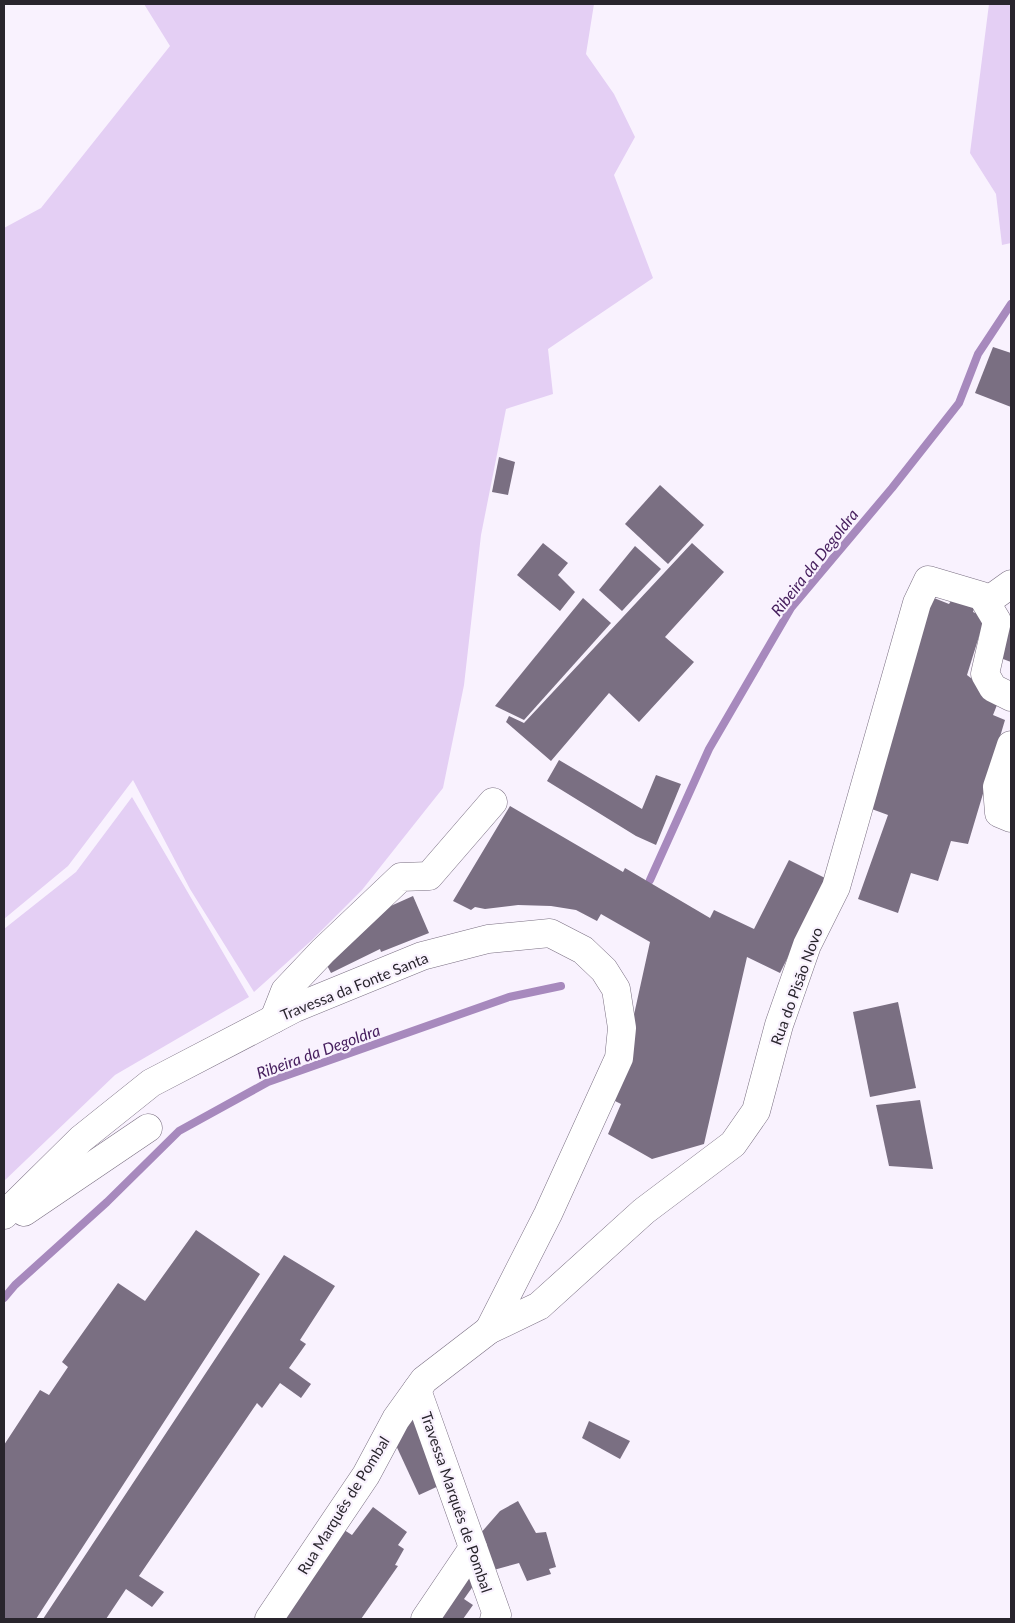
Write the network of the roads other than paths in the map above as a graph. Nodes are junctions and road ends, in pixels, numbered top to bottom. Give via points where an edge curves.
1 (1011, 584) edge
2 (986, 602) junction
3 (1011, 697) edge
4 (1011, 745) edge
5 (492, 802) dead end
6 (1011, 818) edge
7 (274, 1019) junction
8 (148, 1128) dead end
9 (4, 1217) edge
10 (489, 1330) junction
11 (417, 1390) junction
12 (473, 1548) junction
13 (495, 1617) edge
14 (269, 1619) edge
15 (425, 1619) edge

1 - 2 street
2 - 3 street via 997,621 985,674 993,688
2 - 10 street, Rua do Pisão Novo via 982,596 928,580 917,603 836,887 804,954 779,1025 756,1111 733,1144 644,1211 539,1306
4 - 6 street via 997,787 999,813
5 - 7 street via 429,876 401,877 323,951 285,991
7 - 9 street, Travessa da Fonte Santa via 150,1083 81,1138
7 - 10 street, Travessa da Fonte Santa via 422,956 488,939 550,933 582,950 604,970 616,990 622,1028 619,1058 548,1214
8 - 9 street via 22,1213
10 - 11 street, Rua do Pisão Novo via 424,1380
11 - 12 street, Travessa Marquês de Pombal
11 - 14 street, Rua Marquês de Pombal via 396,1419 366,1474
12 - 13 street, Travessa Marquês de Pombal
12 - 15 street

